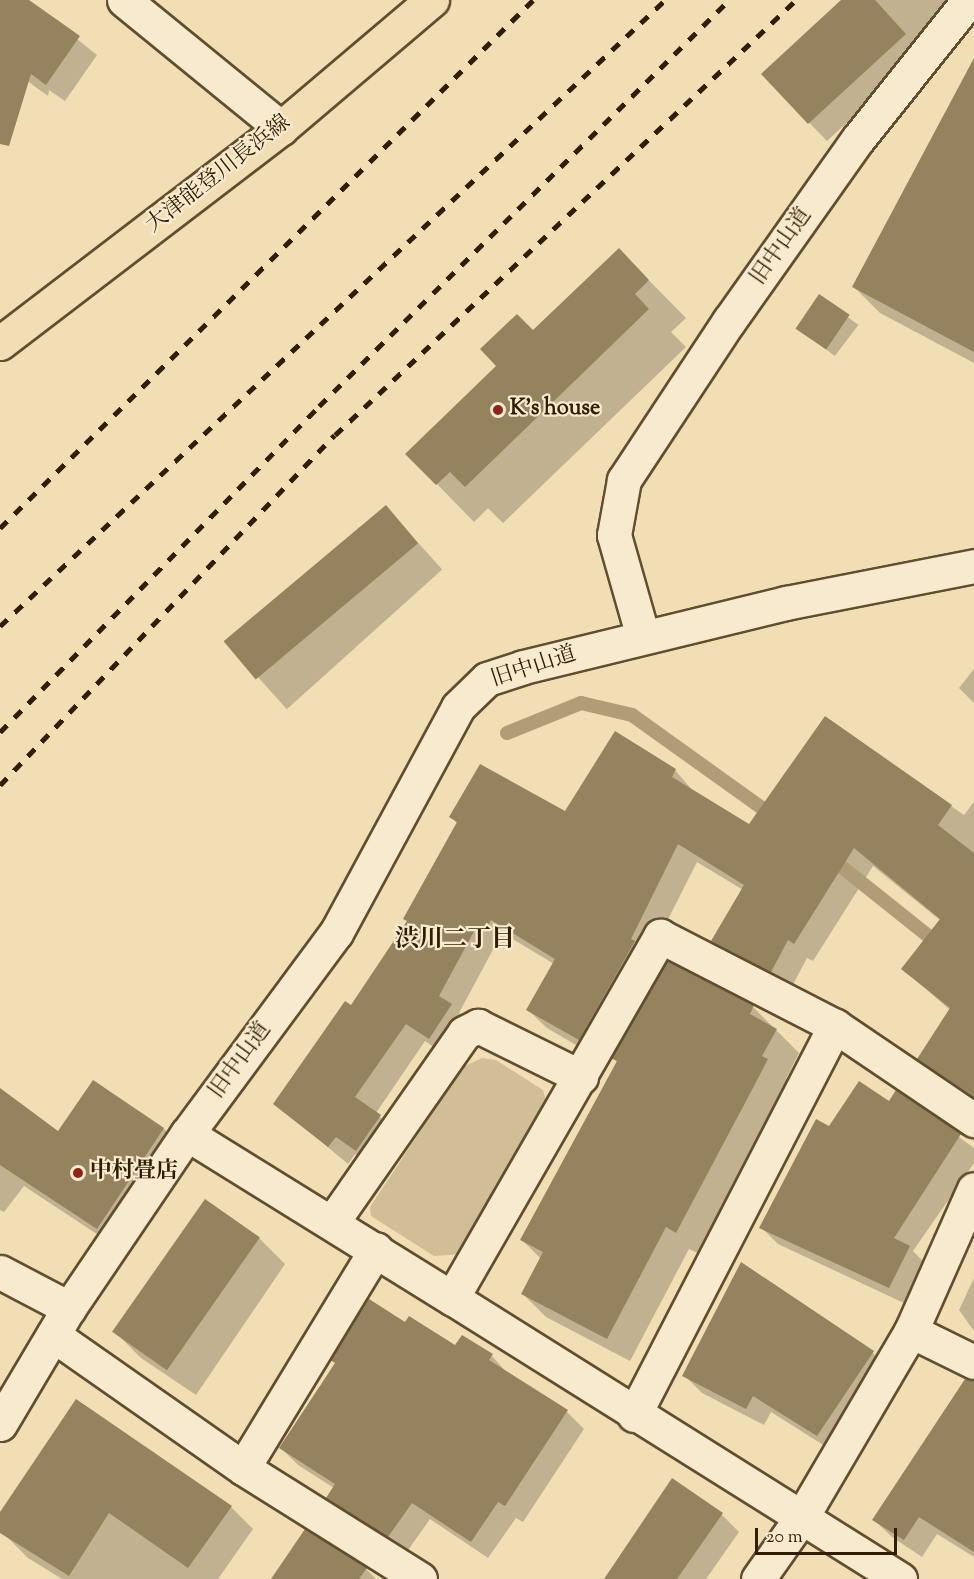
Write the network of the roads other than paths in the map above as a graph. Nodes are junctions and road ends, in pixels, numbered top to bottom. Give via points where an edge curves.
1 (124, 0) edge
2 (432, 0) edge
3 (969, 0) edge
4 (281, 128) junction
5 (0, 343) edge
6 (974, 566) edge
7 (643, 637) junction
8 (835, 1026) junction
9 (581, 1077) junction
10 (974, 1120) edge
11 (187, 1134) junction
12 (974, 1189) edge
13 (333, 1221) junction
14 (376, 1249) junction
15 (0, 1272) edge
16 (452, 1298) junction
17 (61, 1321) junction
18 (911, 1331) junction
19 (974, 1362) edge
20 (634, 1415) junction
21 (0, 1424) edge
22 (243, 1468) junction
23 (803, 1515) junction
24 (420, 1579) edge
25 (758, 1579) edge
26 (900, 1579) edge

1 - 4 street
2 - 4 main road, 大津能登川長浜線
3 - 7 street, 旧中山道 via 858,139 729,321 624,480 614,536
4 - 5 main road, 大津能登川長浜線
6 - 7 street
7 - 11 street, 旧中山道 via 487,680 458,707 336,933
8 - 9 street via 660,936
8 - 10 street
8 - 20 street
9 - 13 street via 478,1026 464,1033
9 - 16 street
11 - 13 street
11 - 17 street, 旧中山道
12 - 18 street
13 - 14 street
14 - 16 street
14 - 22 street
15 - 17 street
16 - 20 street
17 - 21 street, 旧中山道
17 - 22 street
18 - 19 street
18 - 23 street
20 - 23 street
22 - 24 street
23 - 25 street
23 - 26 street

